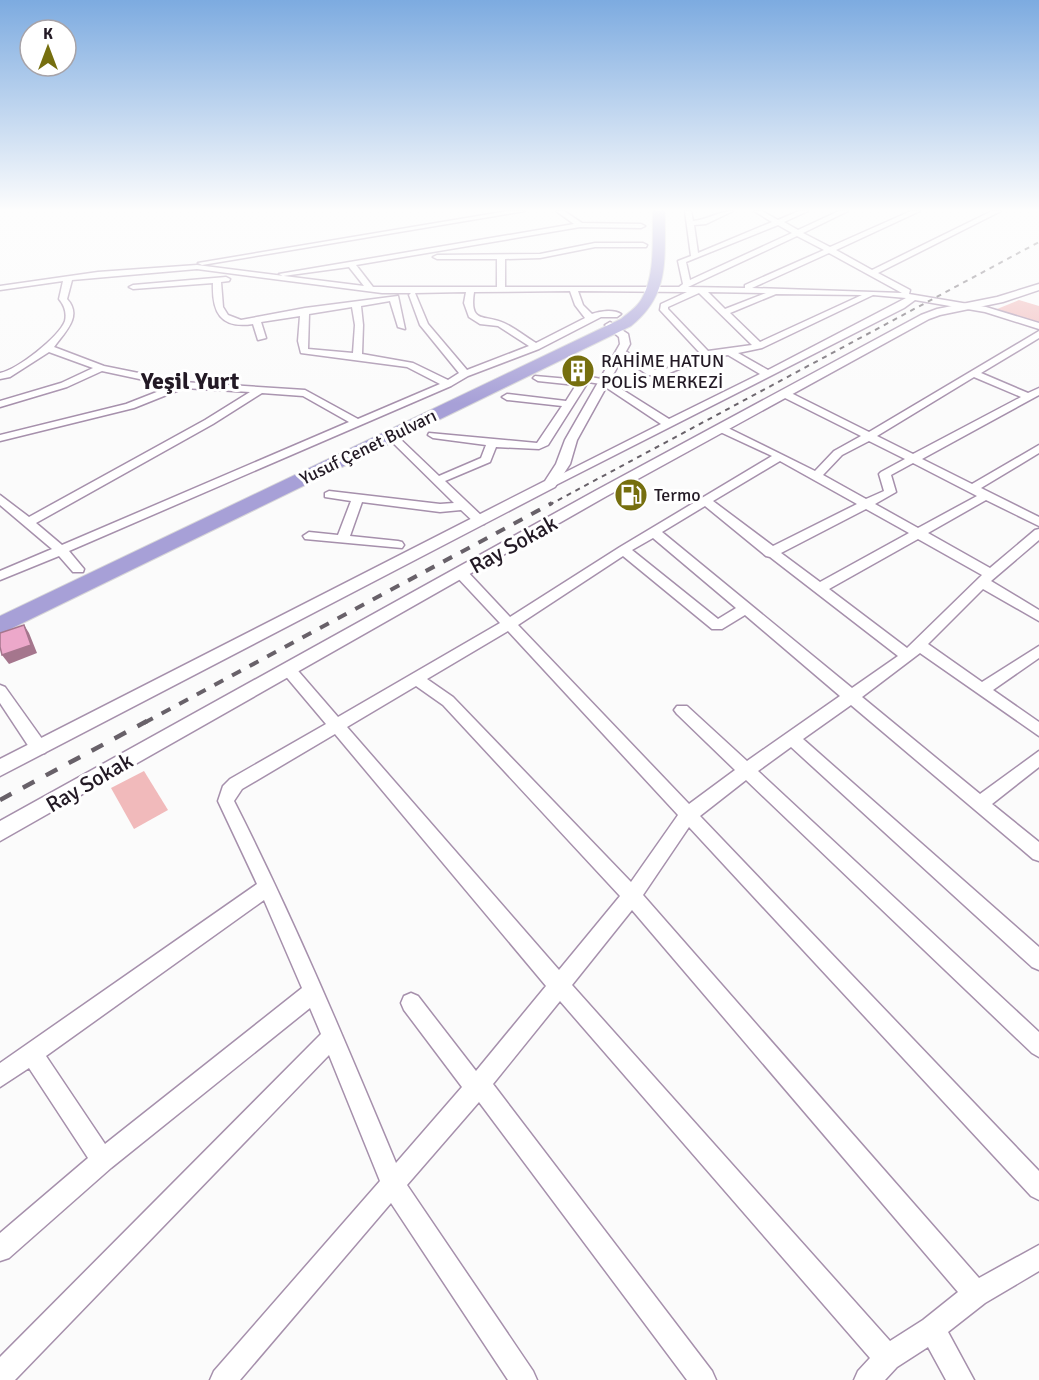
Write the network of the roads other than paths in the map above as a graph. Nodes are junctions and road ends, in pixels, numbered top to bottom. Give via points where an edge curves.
1 (90, 275) edge
2 (238, 275) edge
3 (250, 275) edge
4 (274, 275) edge
5 (360, 275) edge
6 (501, 275) edge
7 (645, 275) edge
8 (649, 275) edge
9 (684, 275) edge
10 (708, 275) edge
11 (776, 275) edge
12 (879, 275) edge
13 (263, 277) junction
14 (68, 279) junction
15 (217, 280) junction
16 (1039, 281) edge
17 (685, 286) junction
18 (1039, 286) edge
19 (133, 287) dead end
20 (0, 288) edge
21 (574, 288) junction
22 (370, 289) junction
23 (501, 289) junction
24 (647, 289) junction
25 (700, 289) junction
26 (470, 290) junction
27 (744, 290) junction
28 (780, 291) junction
29 (874, 292) junction
30 (410, 293) junction
31 (915, 296) junction
32 (393, 298) junction
33 (356, 304) junction
34 (958, 306) junction
35 (305, 311) junction
36 (725, 312) junction
37 (591, 318) junction
38 (256, 319) junction
39 (614, 323) junction
40 (1039, 326) edge
41 (402, 327) dead end
42 (1039, 334) edge
43 (261, 338) dead end
44 (759, 346) junction
45 (536, 347) junction
46 (48, 348) junction
47 (620, 352) junction
48 (730, 352) junction
49 (706, 354) junction
50 (357, 356) junction
51 (101, 368) junction
52 (465, 374) junction
53 (768, 374) junction
54 (974, 374) junction
55 (0, 376) edge
56 (538, 378) dead end
57 (604, 382) junction
58 (582, 383) junction
59 (448, 384) junction
60 (183, 385) junction
61 (259, 391) junction
62 (1039, 391) edge
63 (785, 394) junction
64 (1028, 396) junction
65 (507, 397) dead end
66 (0, 404) edge
67 (570, 404) junction
68 (358, 423) junction
69 (669, 424) junction
70 (722, 429) junction
71 (433, 435) dead end
72 (391, 436) junction
73 (870, 436) junction
74 (0, 438) edge
75 (497, 443) junction
76 (1039, 448) edge
77 (780, 456) junction
78 (915, 459) junction
79 (816, 476) junction
80 (439, 480) junction
81 (550, 484) junction
82 (974, 487) junction
83 (329, 495) dead end
84 (987, 495) junction
85 (358, 498) junction
86 (0, 499) edge
87 (705, 501) junction
88 (864, 504) junction
89 (464, 506) junction
90 (480, 521) junction
91 (29, 522) junction
92 (1039, 522) edge
93 (654, 532) junction
94 (918, 533) junction
95 (1039, 533) edge
96 (309, 536) dead end
97 (343, 539) junction
98 (398, 545) dead end
99 (60, 550) junction
100 (624, 550) junction
101 (770, 553) junction
102 (78, 569) junction
103 (461, 573) junction
104 (0, 576) edge
105 (986, 578) junction
106 (820, 588) junction
107 (0, 606) edge
108 (746, 608) junction
109 (1039, 616) edge
110 (508, 625) junction
111 (0, 626) edge
112 (921, 646) junction
113 (1039, 651) edge
114 (908, 656) junction
115 (288, 669) junction
116 (416, 679) junction
117 (983, 689) junction
118 (0, 691) edge
119 (849, 696) junction
120 (682, 710) dead end
121 (337, 725) junction
122 (1039, 730) edge
123 (792, 739) junction
124 (39, 747) junction
125 (1039, 758) edge
126 (0, 768) edge
127 (747, 770) junction
128 (979, 804) junction
129 (688, 815) junction
130 (0, 824) edge
131 (0, 832) edge
132 (1039, 853) edge
133 (268, 887) junction
134 (632, 896) junction
135 (1039, 960) edge
136 (559, 985) junction
137 (315, 992) junction
138 (411, 1003) dead end
139 (332, 1037) junction
140 (1039, 1046) edge
141 (32, 1053) junction
142 (0, 1076) edge
143 (478, 1086) junction
144 (104, 1160) junction
145 (393, 1185) junction
146 (1039, 1188) edge
147 (0, 1249) edge
148 (1039, 1257) edge
149 (975, 1294) junction
150 (932, 1329) junction
151 (888, 1358) junction
152 (0, 1376) edge
153 (223, 1380) edge
154 (524, 1380) edge
155 (703, 1380) edge
156 (867, 1380) edge
157 (961, 1380) edge

1 - 14 street
2 - 15 street
3 - 13 street
4 - 13 street
5 - 22 street
6 - 23 street
7 - 24 highway, Yusuf Çenet Bulvarı
8 - 24 highway
9 - 17 street
10 - 17 street
11 - 27 street
12 - 31 street
13 - 22 street
14 - 20 street
14 - 46 street via 63,299 69,306 69,321
15 - 19 street
15 - 38 street via 215,301 222,314 240,323
16 - 34 street
17 - 24 street
17 - 25 street
18 - 34 street, Ray Sokak via 999,300
21 - 23 street
21 - 24 street
21 - 37 street via 580,309
22 - 30 street
23 - 26 street
24 - 39 highway, Yusuf Çenet Bulvarı via 645,307 632,320
25 - 27 street
25 - 36 street
25 - 49 street via 664,306 664,310
26 - 30 street
26 - 45 street via 468,303 472,315 483,322 500,324
27 - 28 street
28 - 29 street
28 - 36 street
29 - 31 street
29 - 44 street
30 - 32 street
30 - 52 street via 424,325
31 - 34 street
31 - 53 street
32 - 33 street
32 - 41 street
33 - 35 street
33 - 50 street
34 - 40 street
34 - 63 street, Ray Sokak via 925,317
34 - 130 street via 922,312 441,574
35 - 38 street
35 - 50 street via 304,351
36 - 44 street
37 - 39 street via 600,315
37 - 45 street
38 - 43 street
39 - 47 street via 625,339
39 - 72 highway, Yusuf Çenet Bulvarı
39 - 102 highway, Yusuf Çenet Bulvarı
42 - 54 street
44 - 48 street
45 - 52 street
46 - 51 street
46 - 55 street
47 - 49 street via 655,373
47 - 57 street
48 - 49 street
48 - 53 street
50 - 59 street via 410,365
51 - 60 street
51 - 66 street via 64,385
52 - 59 street
53 - 69 street
54 - 64 street
54 - 73 street
56 - 58 street
57 - 58 street via 585,379
57 - 69 street
57 - 81 street
58 - 67 street
59 - 68 street
60 - 61 street
60 - 74 street via 130,406
61 - 68 street via 305,393
61 - 91 street
62 - 64 street
63 - 70 street, Ray Sokak
63 - 73 street
64 - 78 street
65 - 67 street
67 - 75 street via 544,443
68 - 99 street
69 - 81 street
70 - 77 street
70 - 103 street, Ray Sokak
71 - 75 street
72 - 80 street
72 - 111 highway, Yusuf Çenet Bulvarı
73 - 78 street
73 - 79 street via 838,453
75 - 80 street via 491,446 486,460
76 - 82 street
77 - 79 street
77 - 87 street
78 - 82 street
78 - 88 street via 885,474 890,492
79 - 88 street
80 - 89 street
81 - 90 street
82 - 84 street
83 - 85 street
84 - 92 street
84 - 94 street
85 - 89 street via 440,508
85 - 97 street
86 - 91 street
87 - 93 street
87 - 101 street
88 - 94 street
88 - 101 street
89 - 90 street
90 - 124 street
91 - 99 street
93 - 100 street
93 - 108 street
94 - 105 street
94 - 106 street
95 - 105 street
96 - 97 street
97 - 98 street
99 - 102 street
99 - 104 street
100 - 108 street via 717,626
100 - 110 street
101 - 106 street
102 - 107 highway, Yusuf Çenet Bulvarı
103 - 110 street
103 - 115 street, Ray Sokak
105 - 109 street
105 - 112 street
106 - 114 street
108 - 119 street
110 - 116 street
110 - 129 street
112 - 114 street
112 - 117 street
113 - 117 street
114 - 119 street
115 - 121 street
115 - 131 street, Ray Sokak
116 - 121 street
116 - 134 street via 448,701
117 - 122 street
118 - 124 street
119 - 123 street
119 - 128 street
120 - 127 street
121 - 133 street via 229,791 226,801
121 - 136 street
123 - 127 street
123 - 135 street
124 - 126 street
125 - 128 street
127 - 129 street
127 - 140 street
128 - 132 street
129 - 134 street
129 - 146 street
133 - 137 street
133 - 141 street
134 - 136 street
134 - 149 street
136 - 143 street
136 - 151 street
137 - 139 street
137 - 144 street
138 - 143 street
139 - 145 street
139 - 152 street
141 - 142 street
141 - 144 street
143 - 145 street
143 - 155 street
144 - 147 street
145 - 153 street
145 - 154 street
148 - 149 street
149 - 150 street
150 - 151 street
150 - 157 street
151 - 156 street

